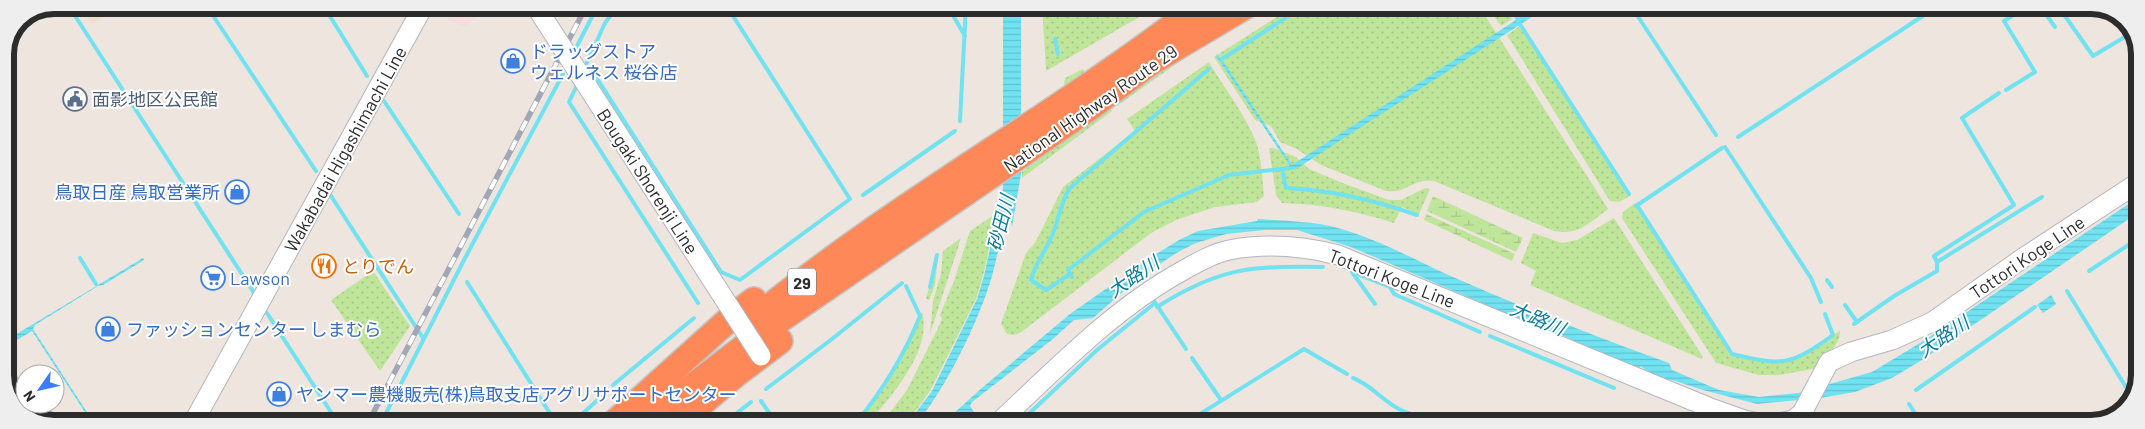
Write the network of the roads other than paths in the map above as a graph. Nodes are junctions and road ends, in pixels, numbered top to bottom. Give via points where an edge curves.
1 (419, 14) edge
2 (541, 14) edge
3 (1189, 14) edge
4 (1233, 14) edge
5 (976, 154) junction
6 (2131, 187) edge
7 (969, 198) junction
8 (734, 315) junction
9 (760, 356) junction
10 (198, 415) edge
11 (623, 415) edge
12 (647, 415) edge
13 (653, 415) edge
14 (689, 415) edge
15 (1007, 415) edge
16 (1729, 415) edge
17 (1799, 415) edge

1 - 10 main road, Wakabadai Higashimachi Line
2 - 8 main road, Bougaki Shorenji Line, bridge
3 - 5 highway, National Highway Route 29 / 29 via 1051,110
4 - 7 highway, National Highway Route 29 / 29 via 1152,62
5 - 8 highway via 854,229
5 - 12 highway, National Highway Route 29 / 29 via 765,310
6 - 17 main road, Tottori Koge Line via 1932,322 1830,362
7 - 9 highway
7 - 13 highway, National Highway Route 29 / 29 via 774,324
8 - 9 main road, Bougaki Shorenji Line, bridge
8 - 11 highway
9 - 14 highway
15 - 16 main road, Tottori Koge Line via 1101,329 1165,280 1201,260 1228,250 1269,246 1312,248 1338,256

